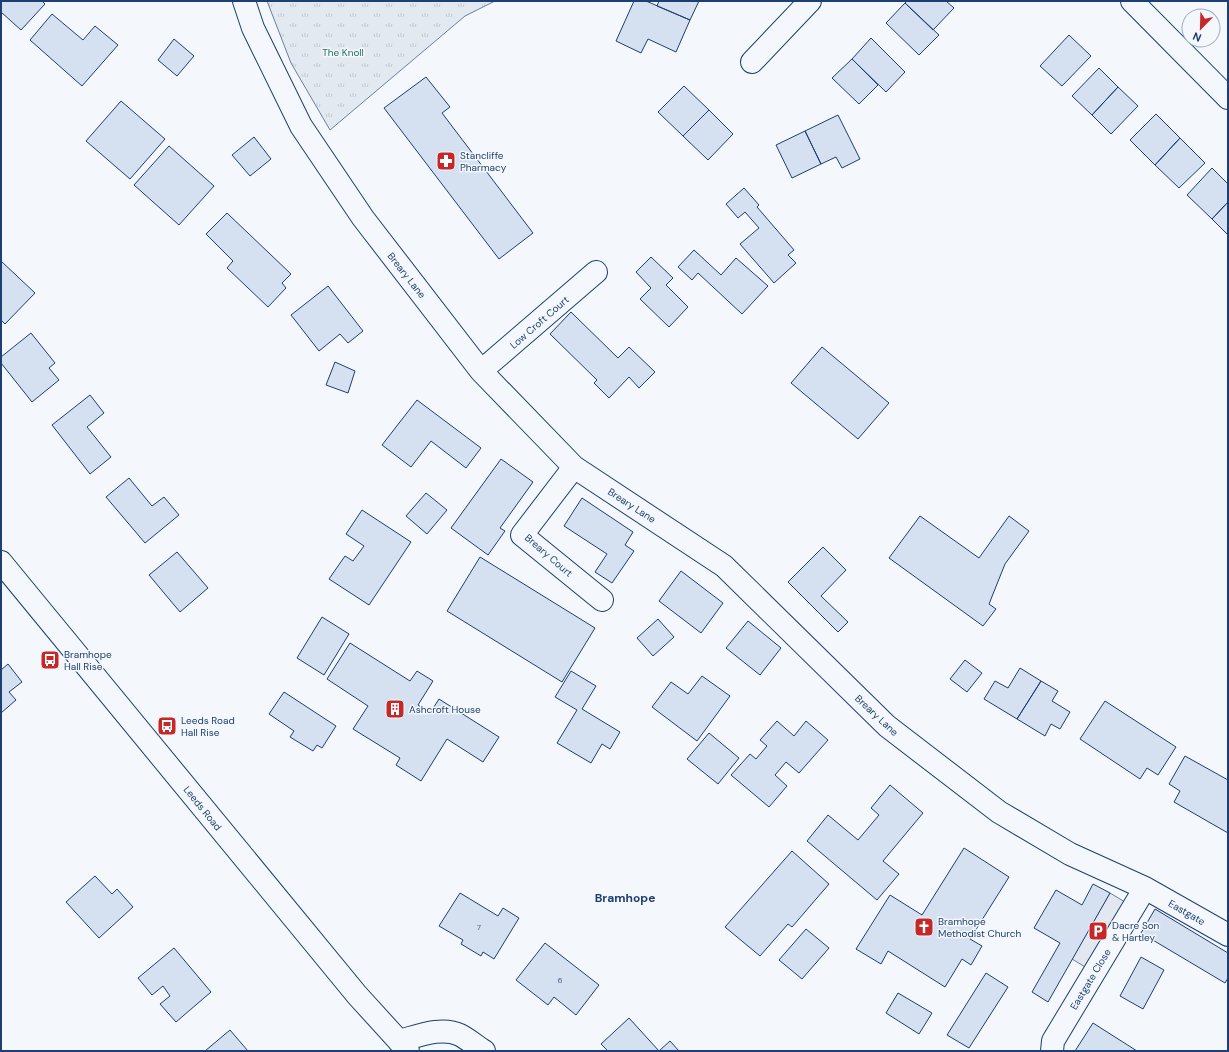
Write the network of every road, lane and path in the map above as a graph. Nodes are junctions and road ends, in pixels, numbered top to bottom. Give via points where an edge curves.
1 (244, 1) edge
2 (810, 1) edge
3 (1132, 1) edge
4 (752, 62) dead end
5 (1228, 98) edge
6 (596, 272) dead end
7 (481, 371) junction
8 (574, 467) junction
9 (1, 562) edge
10 (602, 600) dead end
11 (1145, 888) junction
12 (1228, 935) edge
13 (403, 1046) edge
14 (484, 1051) edge
15 (1052, 1051) edge

1 - 7 main road, Breary Lane via 253,28 301,126 363,218
2 - 4 main road
3 - 5 main road
6 - 7 main road, Low Croft Court
7 - 8 main road, Breary Lane
8 - 10 main road, Breary Court via 522,535
8 - 11 main road, Breary Lane via 724,566 887,726 1000,812 1070,854
9 - 13 main road, Leeds Road via 357,995
11 - 12 main road, Eastgate
11 - 15 main road, Eastgate Close via 1054,1041
13 - 14 main road via 428,1034 447,1031 460,1035

